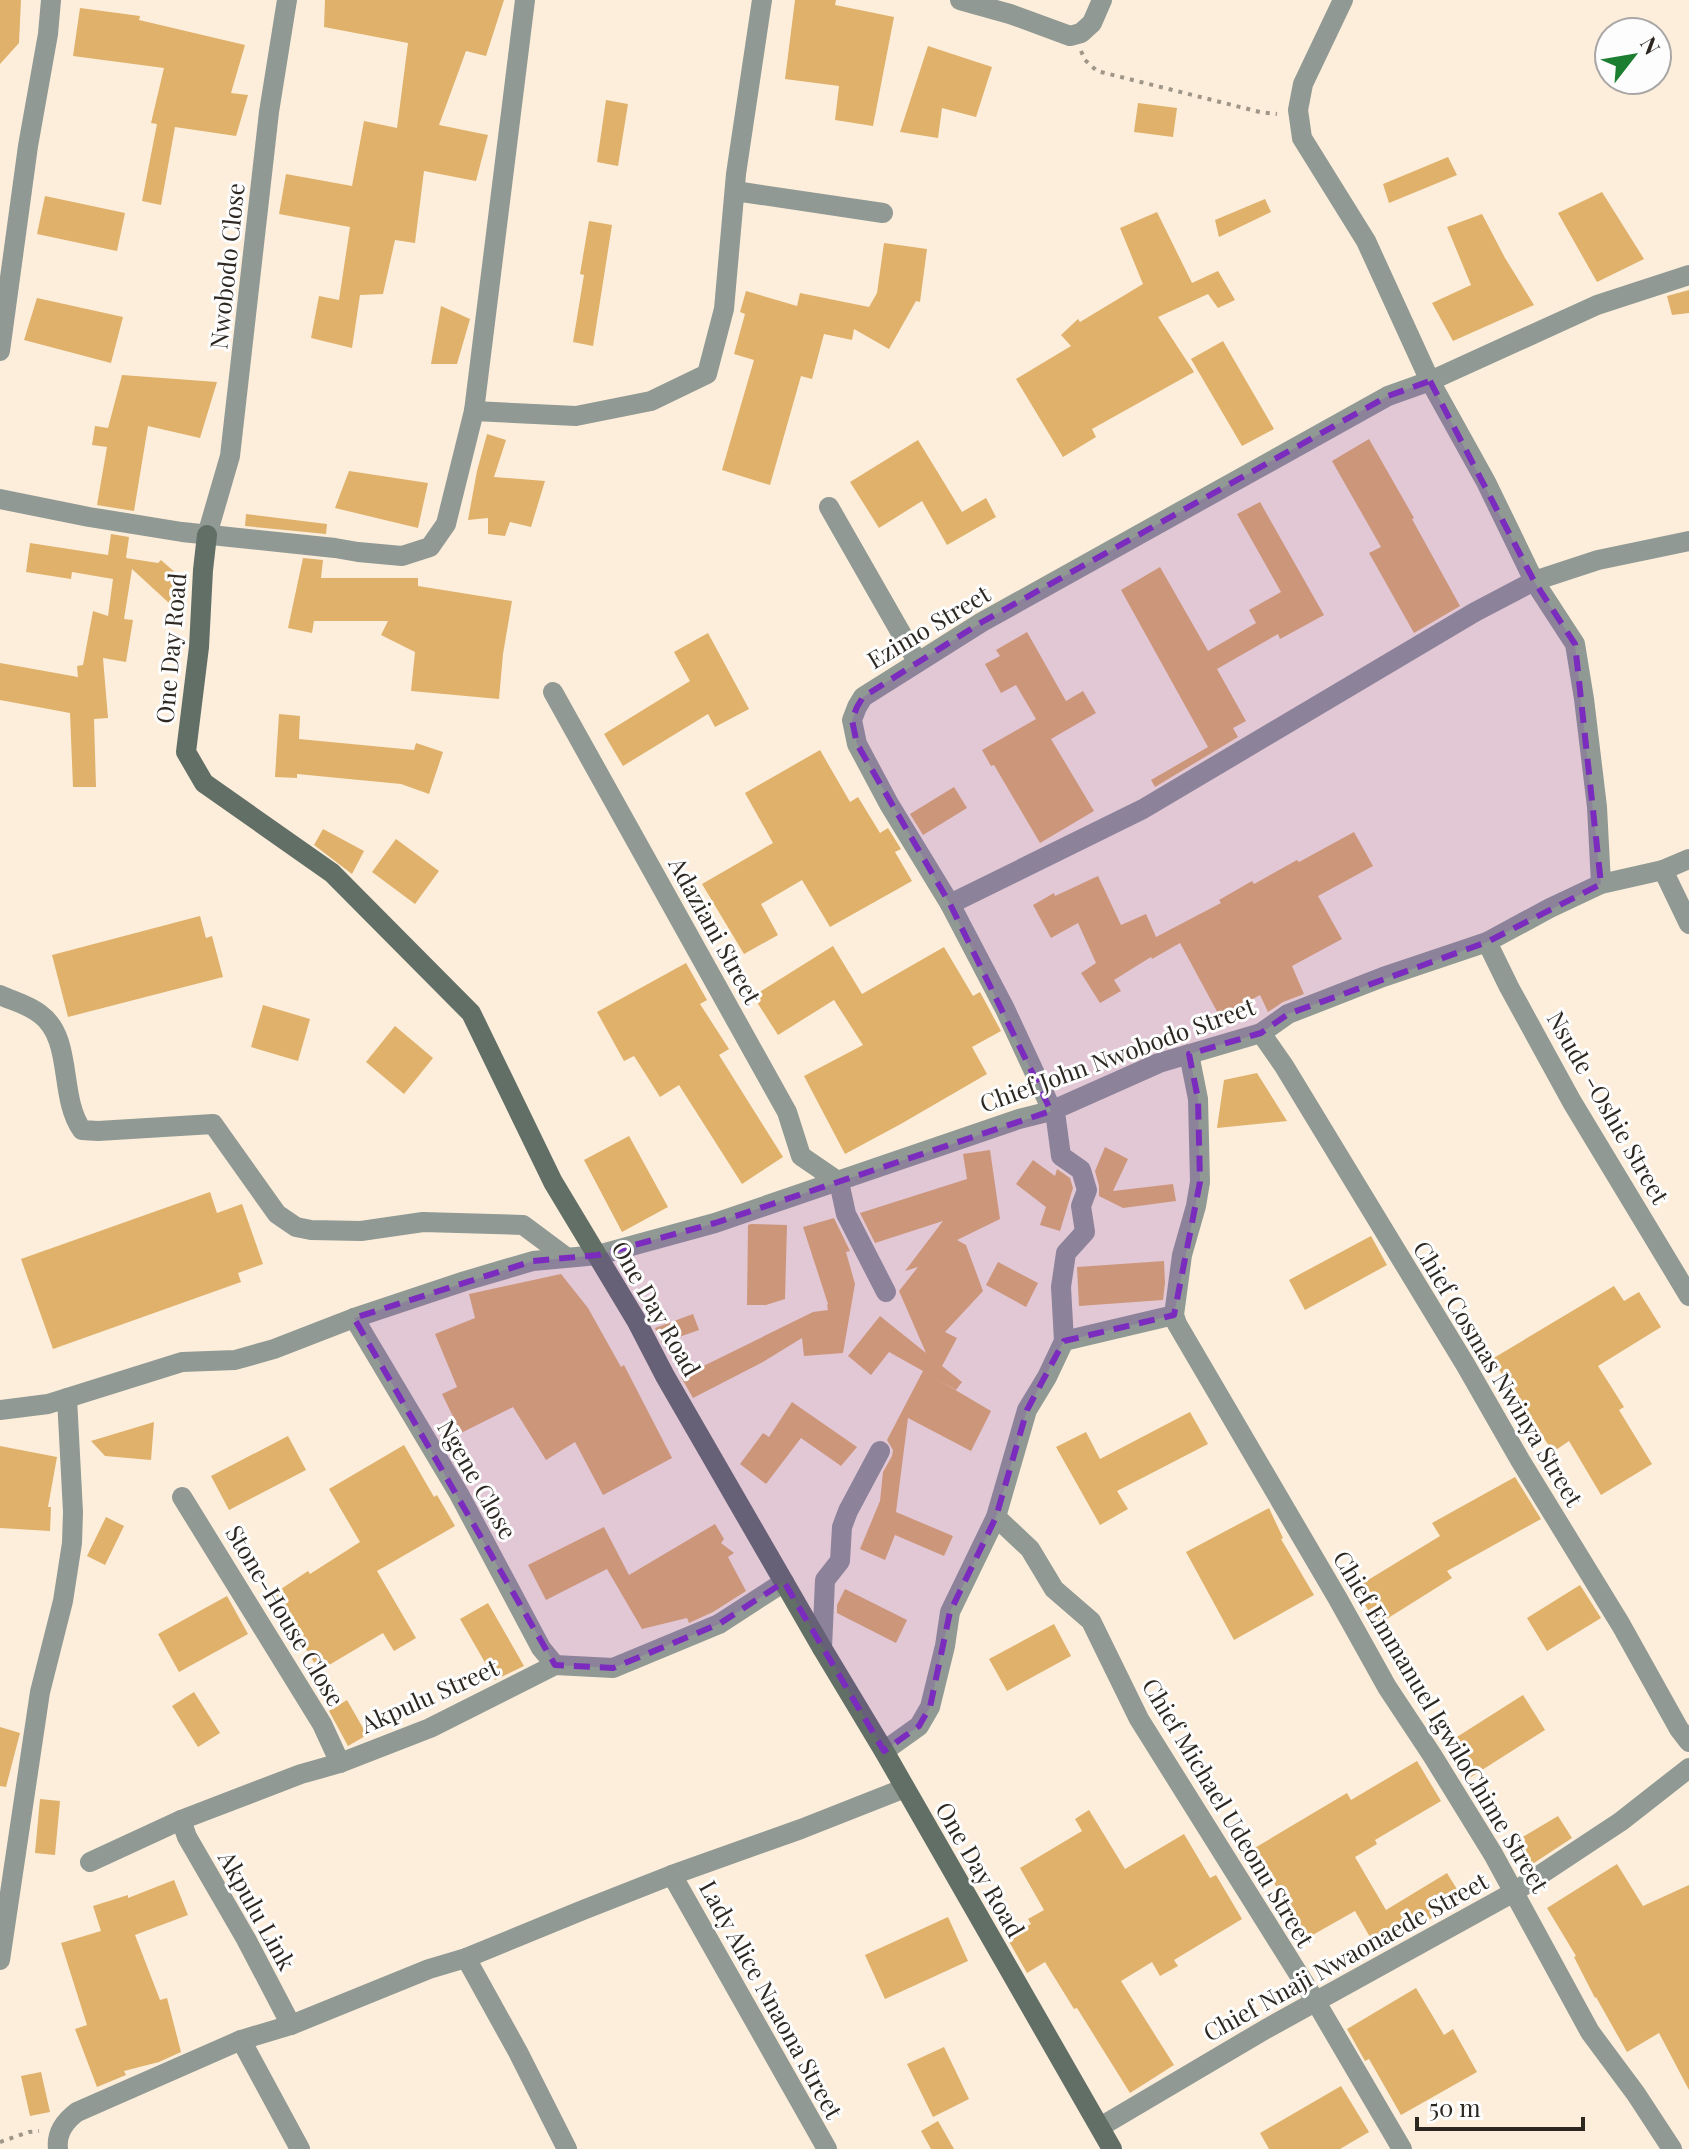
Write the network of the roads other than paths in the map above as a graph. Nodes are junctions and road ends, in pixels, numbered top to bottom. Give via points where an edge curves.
1 (51, 0) edge
2 (287, 0) edge
3 (525, 0) edge
4 (762, 0) edge
5 (960, 0) edge
6 (1102, 0) edge
7 (1343, 0) edge
8 (735, 191) junction
9 (883, 213) dead end
10 (1689, 275) edge
11 (0, 351) edge
12 (1430, 381) junction
13 (474, 411) junction
14 (0, 499) edge
15 (829, 507) dead end
16 (207, 535) junction
17 (1689, 541) edge
18 (1534, 581) junction
19 (917, 661) junction
20 (553, 692) dead end
21 (1689, 859) edge
22 (1663, 870) junction
23 (1601, 884) junction
24 (950, 904) junction
25 (1689, 924) edge
26 (1487, 942) junction
27 (0, 995) edge
28 (1261, 1033) junction
29 (1189, 1054) junction
30 (1051, 1111) junction
31 (839, 1182) junction
32 (598, 1255) junction
33 (566, 1257) junction
34 (886, 1292) dead end
35 (1689, 1296) edge
36 (1174, 1315) junction
37 (354, 1318) junction
38 (1064, 1341) junction
39 (67, 1398) junction
40 (0, 1410) edge
41 (880, 1451) dead end
42 (182, 1497) dead end
43 (996, 1517) junction
44 (784, 1582) junction
45 (822, 1648) junction
46 (555, 1665) junction
47 (1689, 1742) edge
48 (884, 1751) junction
49 (340, 1763) junction
50 (1689, 1768) edge
51 (905, 1788) junction
52 (181, 1820) junction
53 (90, 1862) dead end
54 (672, 1875) junction
55 (1514, 1892) junction
56 (466, 1958) junction
57 (0, 1960) edge
58 (1316, 2002) junction
59 (291, 2025) junction
60 (241, 2040) junction
61 (1100, 2127) junction
62 (60, 2140) edge
63 (300, 2149) edge
64 (567, 2149) edge
65 (827, 2149) edge
66 (1112, 2149) edge
67 (1402, 2149) edge
68 (1672, 2149) edge

1 - 11 street
2 - 16 street, Nwobodo Close via 230,456
3 - 13 street
4 - 8 street
5 - 6 street via 1070,36 1092,23
7 - 12 street via 1303,84 1302,138 1366,241
8 - 9 street
8 - 13 street via 724,309 707,374 651,401 576,416
10 - 12 street, Ezimo Street via 1597,305
12 - 18 street
12 - 19 street, Ezimo Street via 1388,396
13 - 16 street via 446,524 430,547 402,556
14 - 16 street
15 - 19 street
16 - 32 main road, One Day Road via 186,752 204,783 332,873 471,1013 553,1182
17 - 18 street via 1598,560
18 - 23 street via 1575,644 1597,807
18 - 24 street via 1143,809
19 - 24 street, Ezimo Street via 863,697 852,720 857,744
20 - 31 street, Adaziani Street via 787,1112 801,1156
21 - 22 street, Chief John Nwobodo Street
22 - 23 street, Chief John Nwobodo Street
22 - 25 street
23 - 26 street, Chief John Nwobodo Street
24 - 30 street, Ezimo Street
26 - 28 street, Chief John Nwobodo Street via 1288,1014
26 - 35 street, Nsude -Oshie Street via 1572,1102
27 - 33 street via 41,1014 52,1027 60,1041 75,1121 82,1130 213,1124 277,1214 296,1227 361,1231 423,1222 523,1225
28 - 29 street, Chief John Nwobodo Street
28 - 47 street, Chief Cosmas Nwinya Street
29 - 30 street, Chief John Nwobodo Street
29 - 36 street via 1198,1099 1200,1182
30 - 31 street, Chief John Nwobodo Street
30 - 38 street, Ezimo Street via 1061,1156 1081,1170 1087,1190 1081,1206 1085,1232 1066,1253 1064,1264
31 - 32 street, Chief John Nwobodo Street
31 - 34 street via 846,1214
32 - 33 street, Chief John Nwobodo Street
32 - 44 main road, One Day Road
33 - 37 street, Chief John Nwobodo Street via 533,1261
36 - 38 street
36 - 55 street, Chief Emmanuel IgwiloChime Street via 1387,1687
37 - 39 street, Chief John Nwobodo Street via 235,1360 182,1362
37 - 46 street, Ngene Close
38 - 43 street via 1027,1410
39 - 40 street, Chief John Nwobodo Street
39 - 57 street via 72,1543 40,1692
41 - 45 street via 842,1527 840,1561 825,1580
42 - 49 street, Stone-House Close via 322,1724
43 - 48 street via 950,1612 930,1707 919,1726
43 - 58 street, Chief Michael Udeonu Street via 1030,1549 1054,1589 1091,1621 1152,1742
44 - 45 main road, One Day Road
44 - 46 street, Akpulu Street via 719,1624 613,1668
45 - 48 main road, One Day Road
46 - 49 street, Akpulu Street via 430,1728
48 - 51 main road, One Day Road
49 - 52 street, Akpulu Street
50 - 55 street, Chief Nnaji Nwaonaede Street via 1620,1822
51 - 54 street
51 - 61 main road, One Day Road
52 - 53 street, Akpulu Street
52 - 59 street, Akpulu Link
54 - 56 street
54 - 65 street, Lady Alice Nnaona Street
55 - 58 street, Chief Nnaji Nwaonaede Street
55 - 68 street, Chief Emmanuel IgwiloChime Street via 1590,2032
56 - 59 street
56 - 64 street
58 - 61 street, Chief Nnaji Nwaonaede Street
58 - 67 street, Chief Michael Udeonu Street
59 - 60 street
60 - 62 street via 77,2112 67,2120
60 - 63 street
61 - 66 main road, One Day Road

